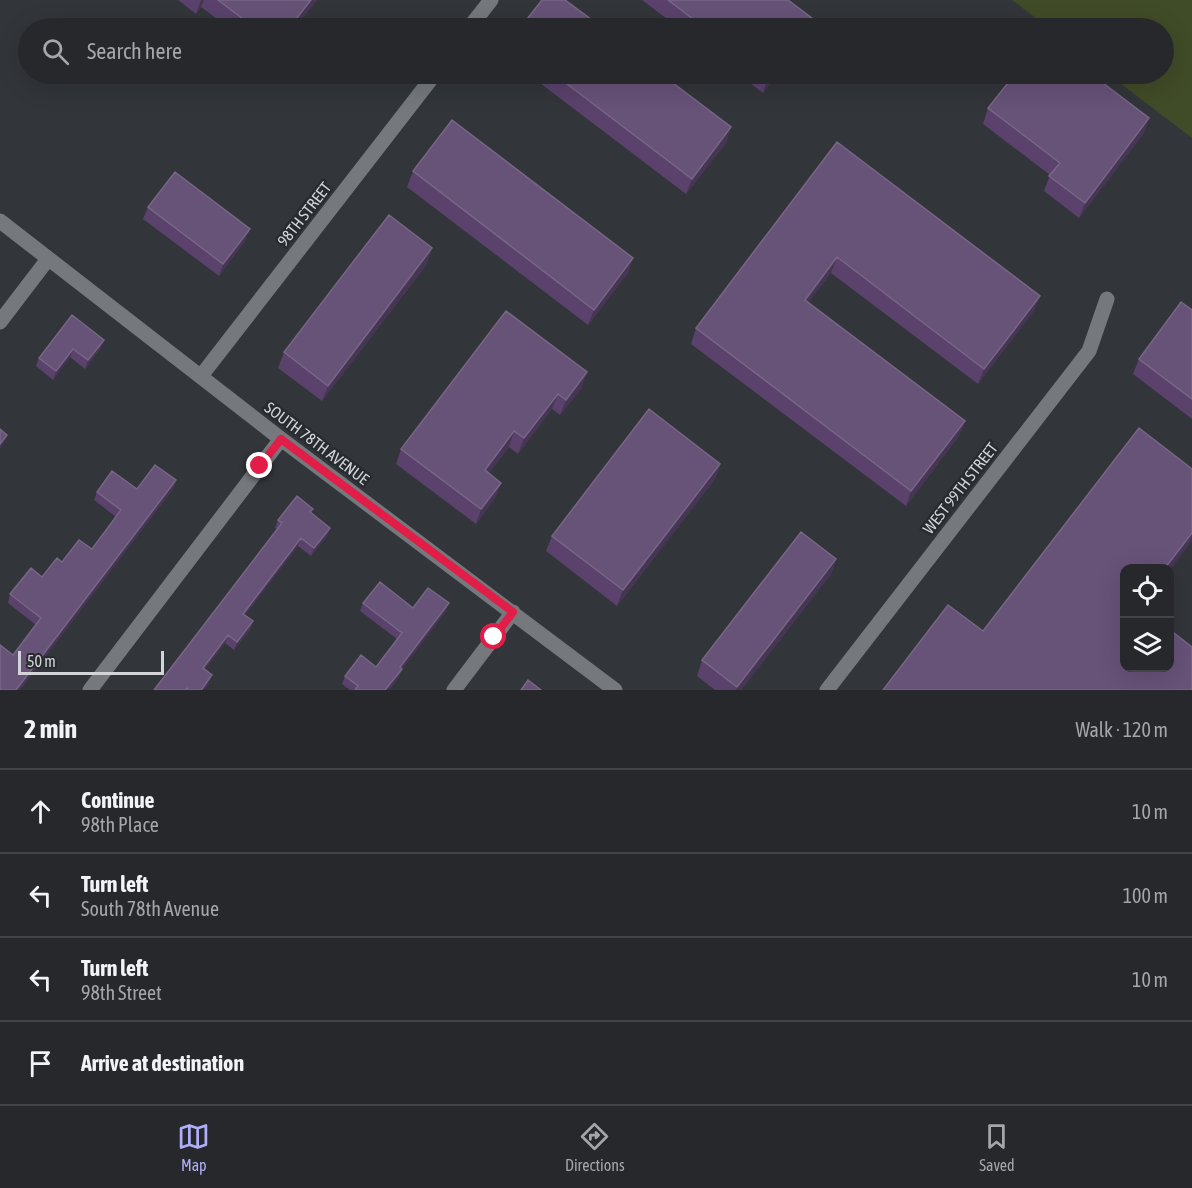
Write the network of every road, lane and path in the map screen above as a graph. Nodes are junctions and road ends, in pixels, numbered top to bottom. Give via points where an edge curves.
1 (491, 0) edge
2 (478, 18) edge
3 (427, 84) edge
4 (0, 221) edge
5 (48, 259) junction
6 (1107, 299) dead end
7 (0, 322) edge
8 (201, 376) junction
9 (281, 439) junction
10 (513, 612) junction
11 (90, 690) edge
12 (454, 690) edge
13 (615, 690) edge
14 (826, 690) edge

1 - 2 street
3 - 8 street, 98TH STREET
4 - 5 street, SOUTH 78TH AVENUE
5 - 7 street
5 - 8 street, SOUTH 78TH AVENUE
6 - 14 street, WEST 99TH STREET via 1089,351
8 - 9 street, SOUTH 78TH AVENUE
9 - 10 street, SOUTH 78TH AVENUE
9 - 11 street
10 - 12 street
10 - 13 street, SOUTH 78TH AVENUE

